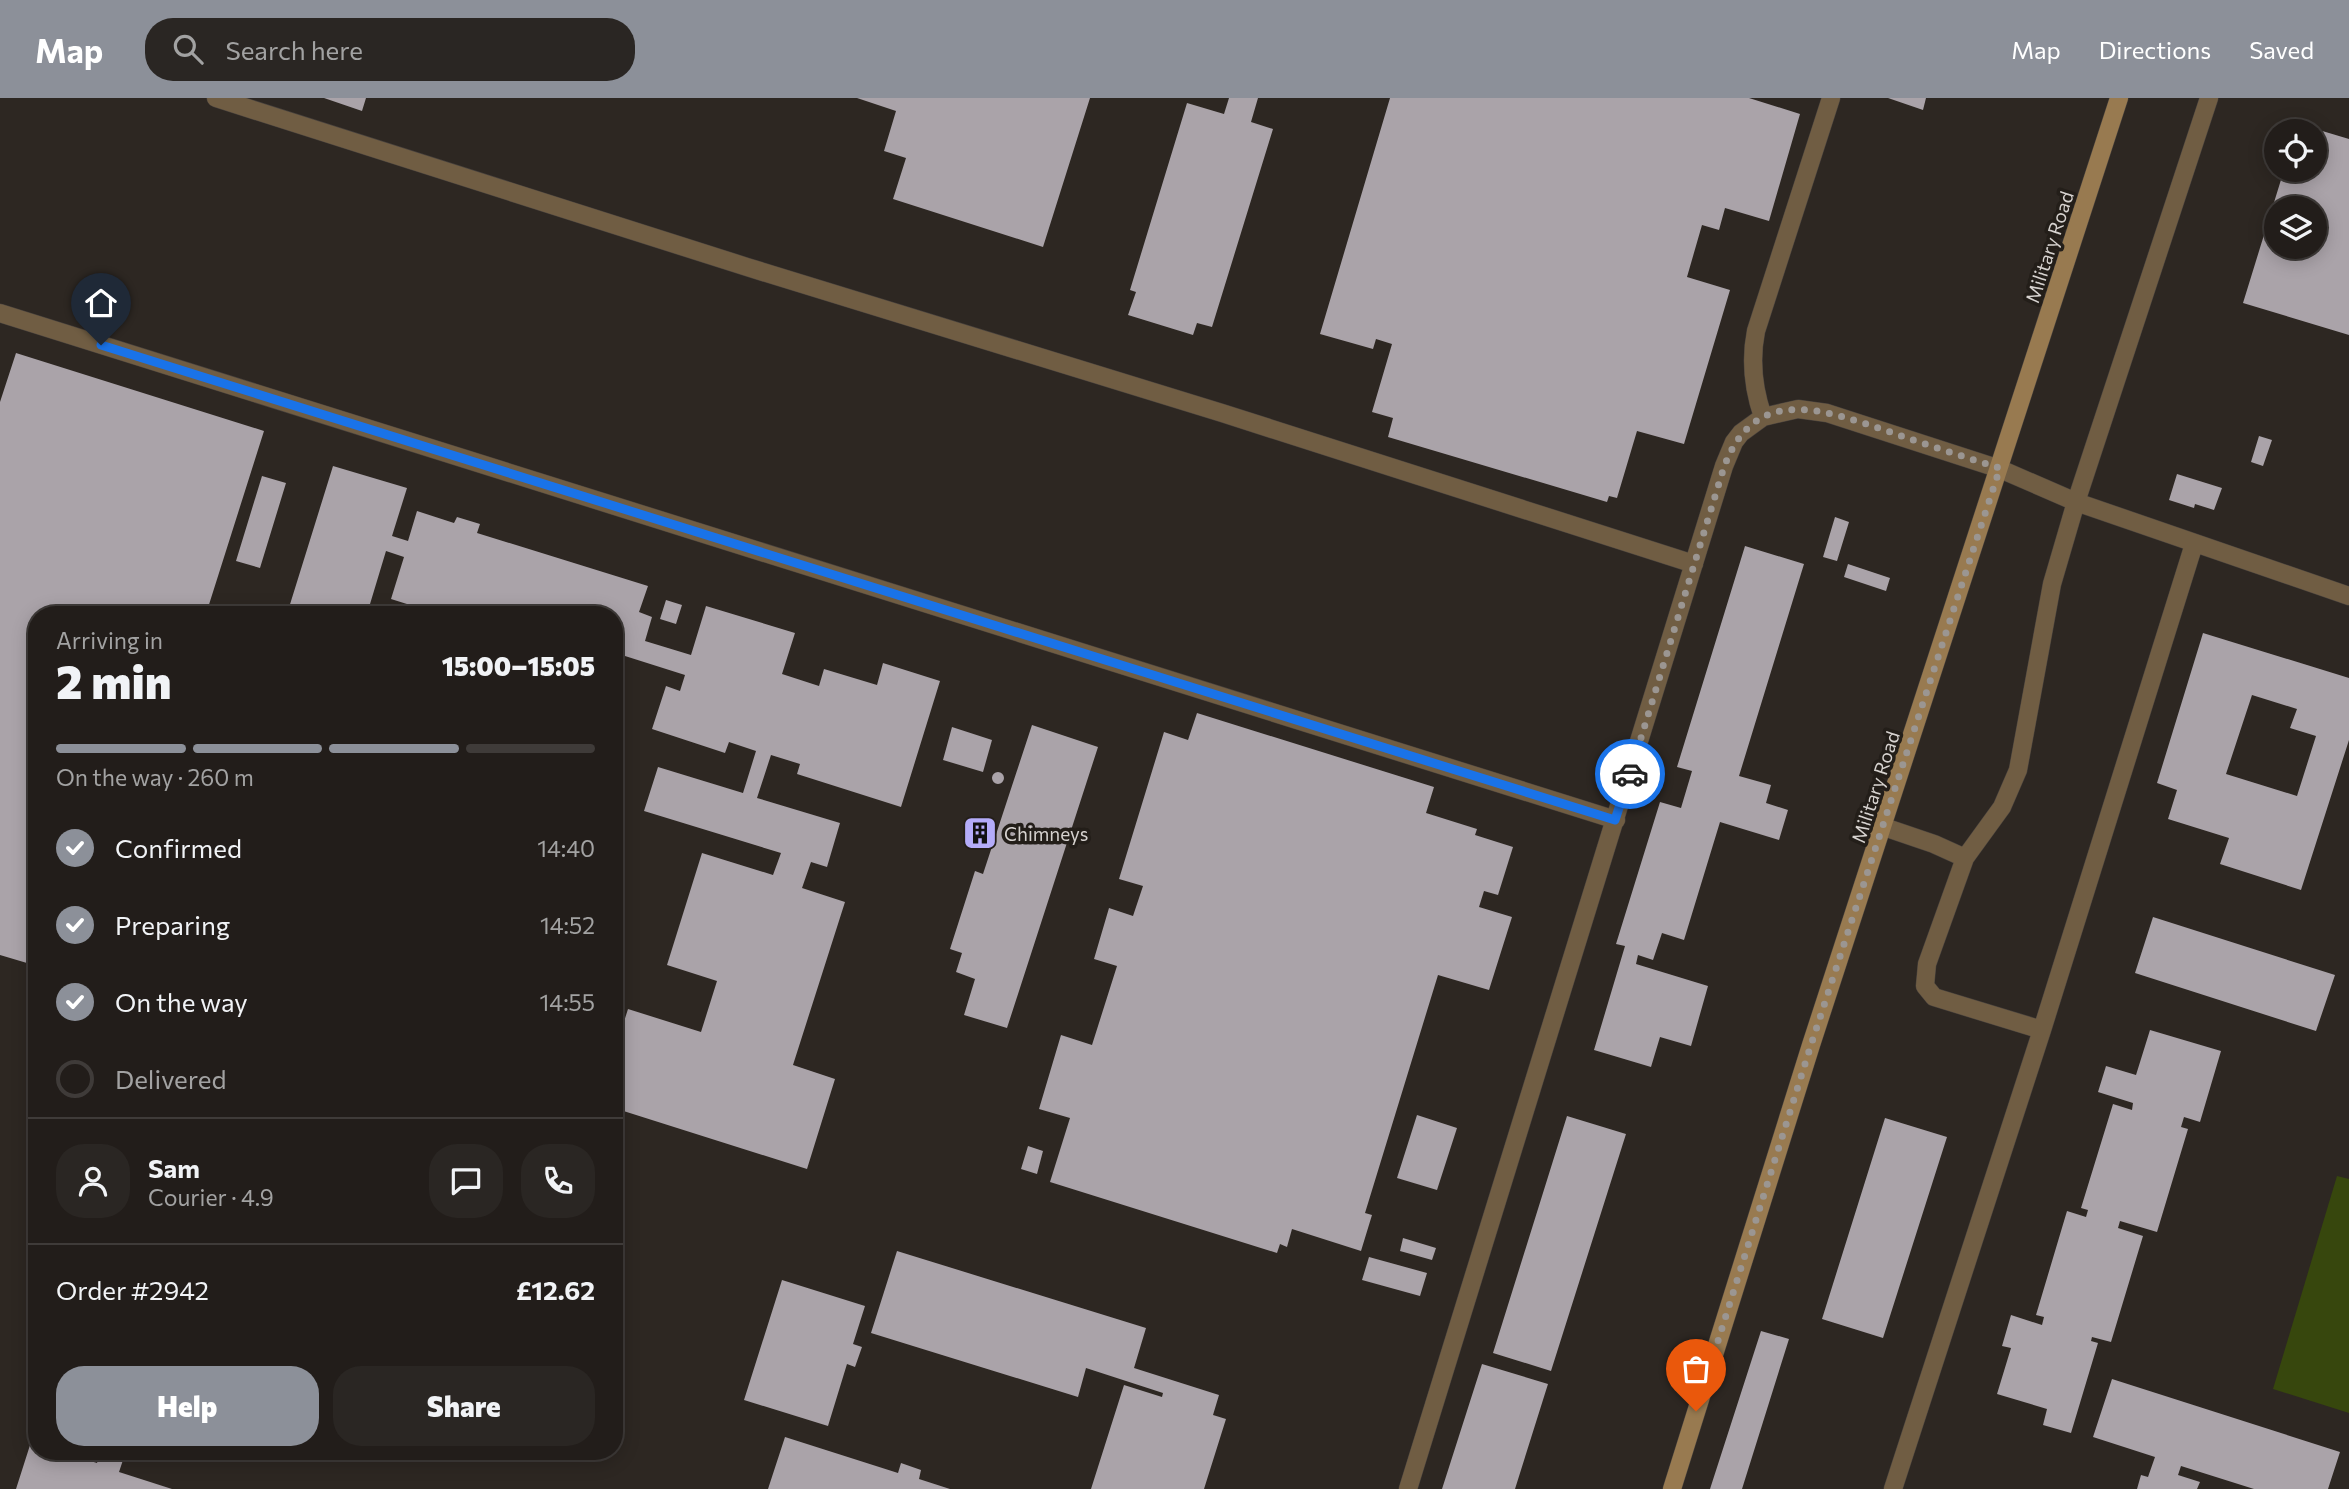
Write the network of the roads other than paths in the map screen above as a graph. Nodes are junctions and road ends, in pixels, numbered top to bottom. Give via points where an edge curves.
1 (216, 98) edge
2 (1831, 98) edge
3 (2119, 98) edge
4 (2209, 98) edge
5 (0, 313) edge
6 (1763, 417) junction
7 (2000, 468) junction
8 (2076, 502) junction
9 (2194, 544) junction
10 (1694, 564) junction
11 (2349, 596) edge
12 (1615, 820) junction
13 (1884, 827) junction
14 (1965, 858) junction
15 (2042, 1030) junction
16 (1408, 1489) edge
17 (1672, 1489) edge
18 (1893, 1489) edge

1 - 10 lane
2 - 6 lane via 1756,331 1753,371
3 - 7 street, Military Road
4 - 8 lane
5 - 12 lane
6 - 7 lane via 1798,409 1827,413
6 - 10 lane via 1734,442
7 - 8 lane
7 - 13 street, Military Road
8 - 9 lane
8 - 14 lane via 2046,610 2018,770 2002,807
9 - 11 lane
9 - 15 lane
10 - 12 lane
12 - 16 lane
13 - 14 lane
13 - 17 street, Military Road
14 - 15 lane via 1927,964 1925,986 1934,997
15 - 18 lane

